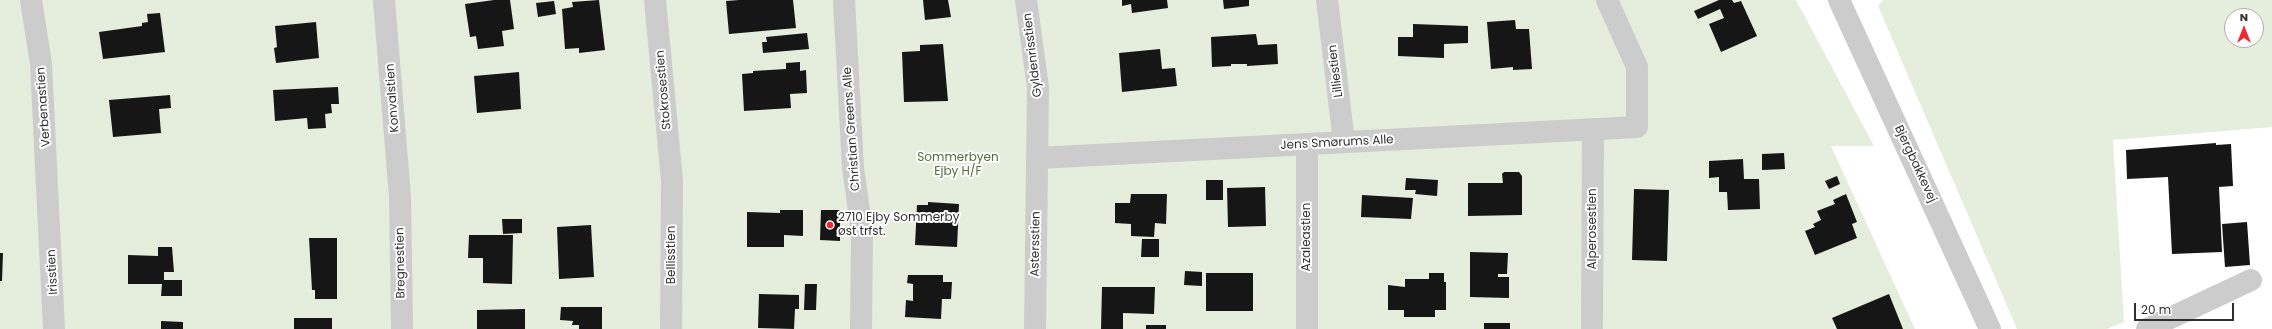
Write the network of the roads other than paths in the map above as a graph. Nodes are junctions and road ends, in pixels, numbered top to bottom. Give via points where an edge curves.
1 (30, 0) edge
2 (384, 0) edge
3 (655, 0) edge
4 (844, 0) edge
5 (1026, 0) edge
6 (1327, 0) edge
7 (1607, 0) edge
8 (1838, 0) edge
9 (1593, 129) junction
10 (1344, 142) junction
11 (1308, 144) junction
12 (1038, 158) junction
13 (672, 180) joint
14 (400, 197) joint
15 (50, 215) joint
16 (2251, 280) dead end
17 (54, 329) edge
18 (402, 329) edge
19 (671, 329) edge
20 (861, 329) edge
21 (1035, 329) edge
22 (1307, 329) edge
23 (1592, 329) edge
24 (1604, 329) edge
25 (1990, 329) edge
26 (2147, 329) edge

1 - 15 street, Verbenastien via 41,64
2 - 14 street, Konvalstien
3 - 13 street, Stokrosestien
4 - 20 street, Christian Greens Alle via 853,168 862,231
5 - 12 street, Gyldenrisstien via 1038,88
6 - 10 street, Lilliestien
7 - 9 street, Jens Smørums Alle via 1637,67 1637,127
8 - 25 street, Bjergbakkevej
9 - 10 street, Jens Smørums Alle
9 - 23 street, Alperosestien
10 - 11 street, Jens Smørums Alle
11 - 12 street, Jens Smørums Alle
11 - 22 street, Azaleastien
12 - 21 street, Astersstien
13 - 19 street, Bellisstien
14 - 18 street, Bregnestien
15 - 17 street, Irisstien
16 - 26 street
23 - 24 street

